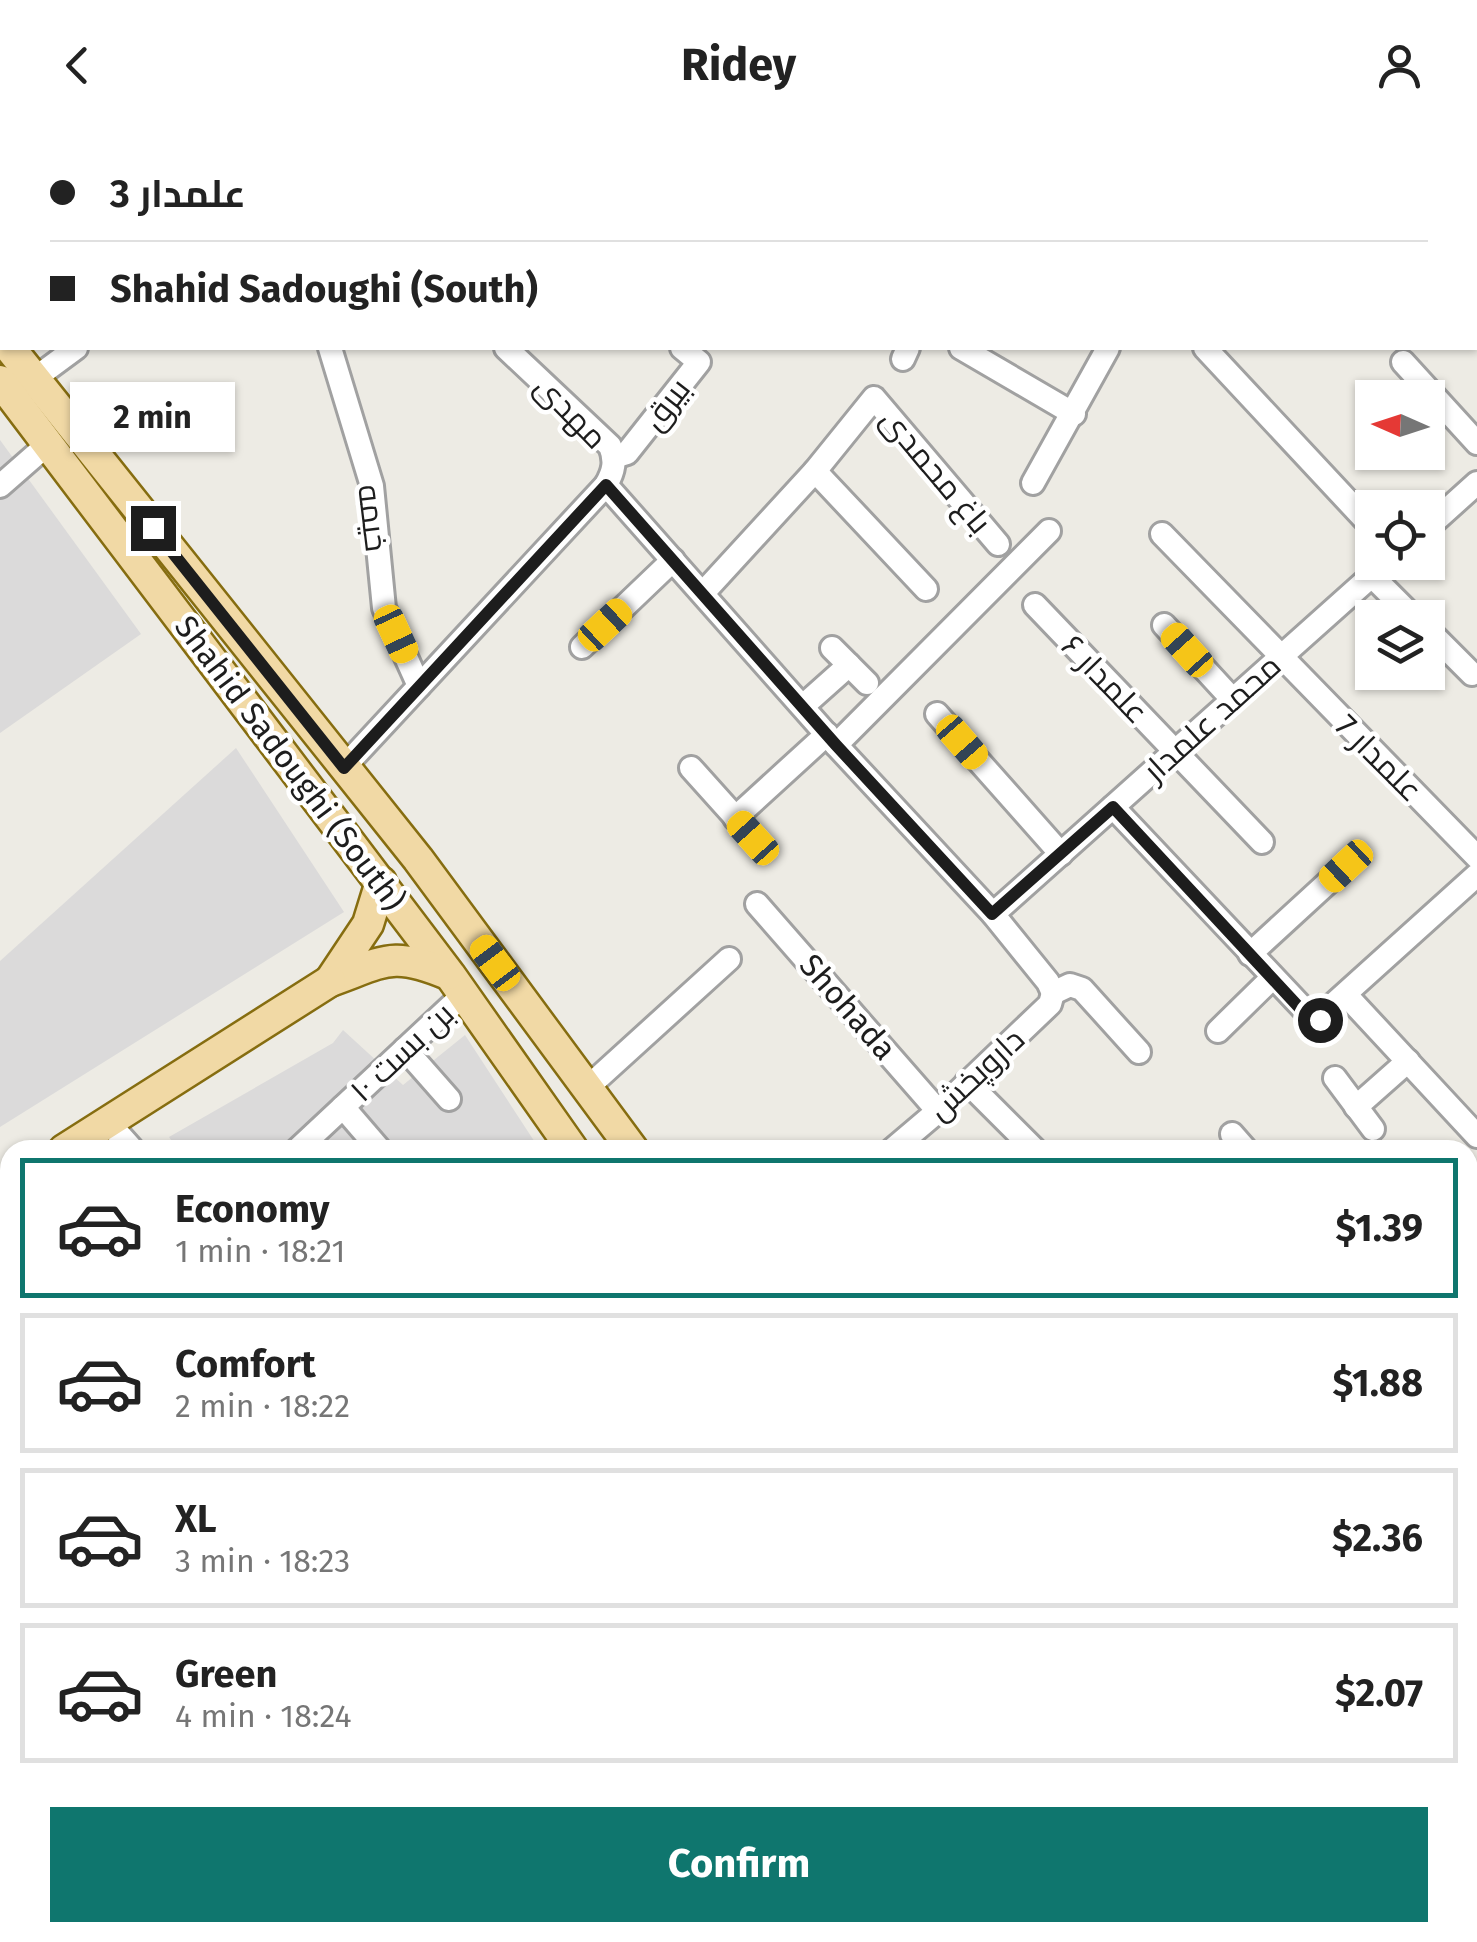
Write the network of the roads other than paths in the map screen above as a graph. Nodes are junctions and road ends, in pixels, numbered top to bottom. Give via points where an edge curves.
1 (12, 350) edge
2 (73, 350) edge
3 (331, 350) edge
4 (684, 350) edge
5 (965, 350) edge
6 (1107, 350) edge
7 (1207, 350) edge
8 (517, 351) edge
9 (1403, 362) dead end
10 (34, 379) junction
11 (0, 380) edge
12 (1074, 414) junction
13 (48, 444) junction
14 (1477, 444) edge
15 (614, 457) junction
16 (815, 472) junction
17 (1033, 483) dead end
18 (606, 485) junction
19 (0, 486) edge
20 (1472, 497) edge
21 (1355, 508) edge
22 (1445, 515) edge
23 (1049, 531) dead end
24 (1162, 534) dead end
25 (998, 544) dead end
26 (674, 560) junction
27 (1369, 580) edge
28 (926, 589) dead end
29 (704, 594) junction
30 (1035, 606) dead end
31 (1164, 624) dead end
32 (582, 647) dead end
33 (1445, 647) edge
34 (1280, 658) junction
35 (1472, 674) dead end
36 (868, 684) dead end
37 (420, 686) junction
38 (1232, 700) junction
39 (804, 706) junction
40 (936, 714) dead end
41 (832, 739) junction
42 (1174, 752) junction
43 (344, 768) junction
44 (691, 768) dead end
45 (1113, 807) junction
46 (736, 818) junction
47 (753, 838) dead end
48 (1262, 842) dead end
49 (1060, 854) junction
50 (1477, 858) edge
51 (1346, 866) dead end
52 (1477, 875) edge
53 (381, 882) junction
54 (757, 904) dead end
55 (992, 914) junction
56 (1250, 954) junction
57 (729, 959) dead end
58 (1272, 978) junction
59 (330, 981) junction
60 (457, 985) junction
61 (1053, 993) junction
62 (1346, 995) junction
63 (1218, 1031) dead end
64 (405, 1049) junction
65 (1139, 1052) dead end
66 (1408, 1061) junction
67 (1335, 1078) dead end
68 (967, 1082) junction
69 (588, 1088) junction
70 (449, 1098) dead end
71 (343, 1107) junction
72 (1356, 1107) junction
73 (938, 1111) junction
74 (108, 1122) junction
75 (1373, 1129) dead end
76 (1477, 1136) edge
77 (80, 1140) edge
78 (125, 1140) edge
79 (308, 1140) edge
80 (371, 1140) edge
81 (566, 1140) edge
82 (627, 1140) edge
83 (904, 1140) edge
84 (1024, 1140) edge

1 - 10 main road, Shahid Sadoughi (South)
2 - 10 street
3 - 37 street, خیمه via 372,486 384,608
4 - 15 street, بیرق via 699,362 627,453
5 - 12 street
6 - 12 street
7 - 21 street
8 - 15 street, مهدی
9 - 14 street
10 - 43 main road, Shahid Sadoughi (South)
11 - 13 main road, Shahid Sadoughi (South)
12 - 17 street
13 - 19 street
13 - 53 main road, Shahid Sadoughi (South)
15 - 18 street, مهدی
16 - 25 street, باغ محمدی via 874,398
16 - 28 street
16 - 29 street
18 - 26 street
18 - 37 street
20 - 22 street
23 - 41 street
24 - 34 street, علمدار 7
26 - 29 street
26 - 32 street
27 - 34 street, محمد علمدار
29 - 39 street
30 - 42 street, علمدار ۶
31 - 38 street
33 - 35 street
34 - 38 street, محمد علمدار
34 - 50 street, علمدار 7
36 - 39 street via 841,656
37 - 43 street
38 - 42 street, محمد علمدار
39 - 41 street
40 - 49 street
41 - 46 street
41 - 55 street
42 - 45 street, محمد علمدار
42 - 48 street, علمدار ۶
43 - 69 main road, Shahid Sadoughi (South)
44 - 46 street
45 - 49 street, محمد علمدار
45 - 56 street
46 - 47 street
49 - 55 street, محمد علمدار
51 - 56 street
52 - 62 street
53 - 59 main road via 368,924
53 - 60 main road, Shahid Sadoughi (South)
54 - 73 street, Shohada
55 - 61 street
56 - 58 street
57 - 69 street
58 - 62 street via 1314,1021
58 - 63 street
59 - 60 main road via 412,959
59 - 74 main road
60 - 64 street, بن بست ۱۰
60 - 81 main road, Shahid Sadoughi (South)
61 - 65 street via 1070,985 1082,990
61 - 68 street, داروپخش via 1050,1004
62 - 66 street
64 - 70 street
64 - 71 street, بن بست ۱۰
66 - 72 street
66 - 76 street
67 - 72 street
68 - 73 street, داروپخش
68 - 84 street
69 - 82 main road, Shahid Sadoughi (South)
71 - 79 street, بن بست ۱۰
71 - 80 street
72 - 75 street
73 - 83 street, داروپخش
74 - 77 main road
74 - 78 street

